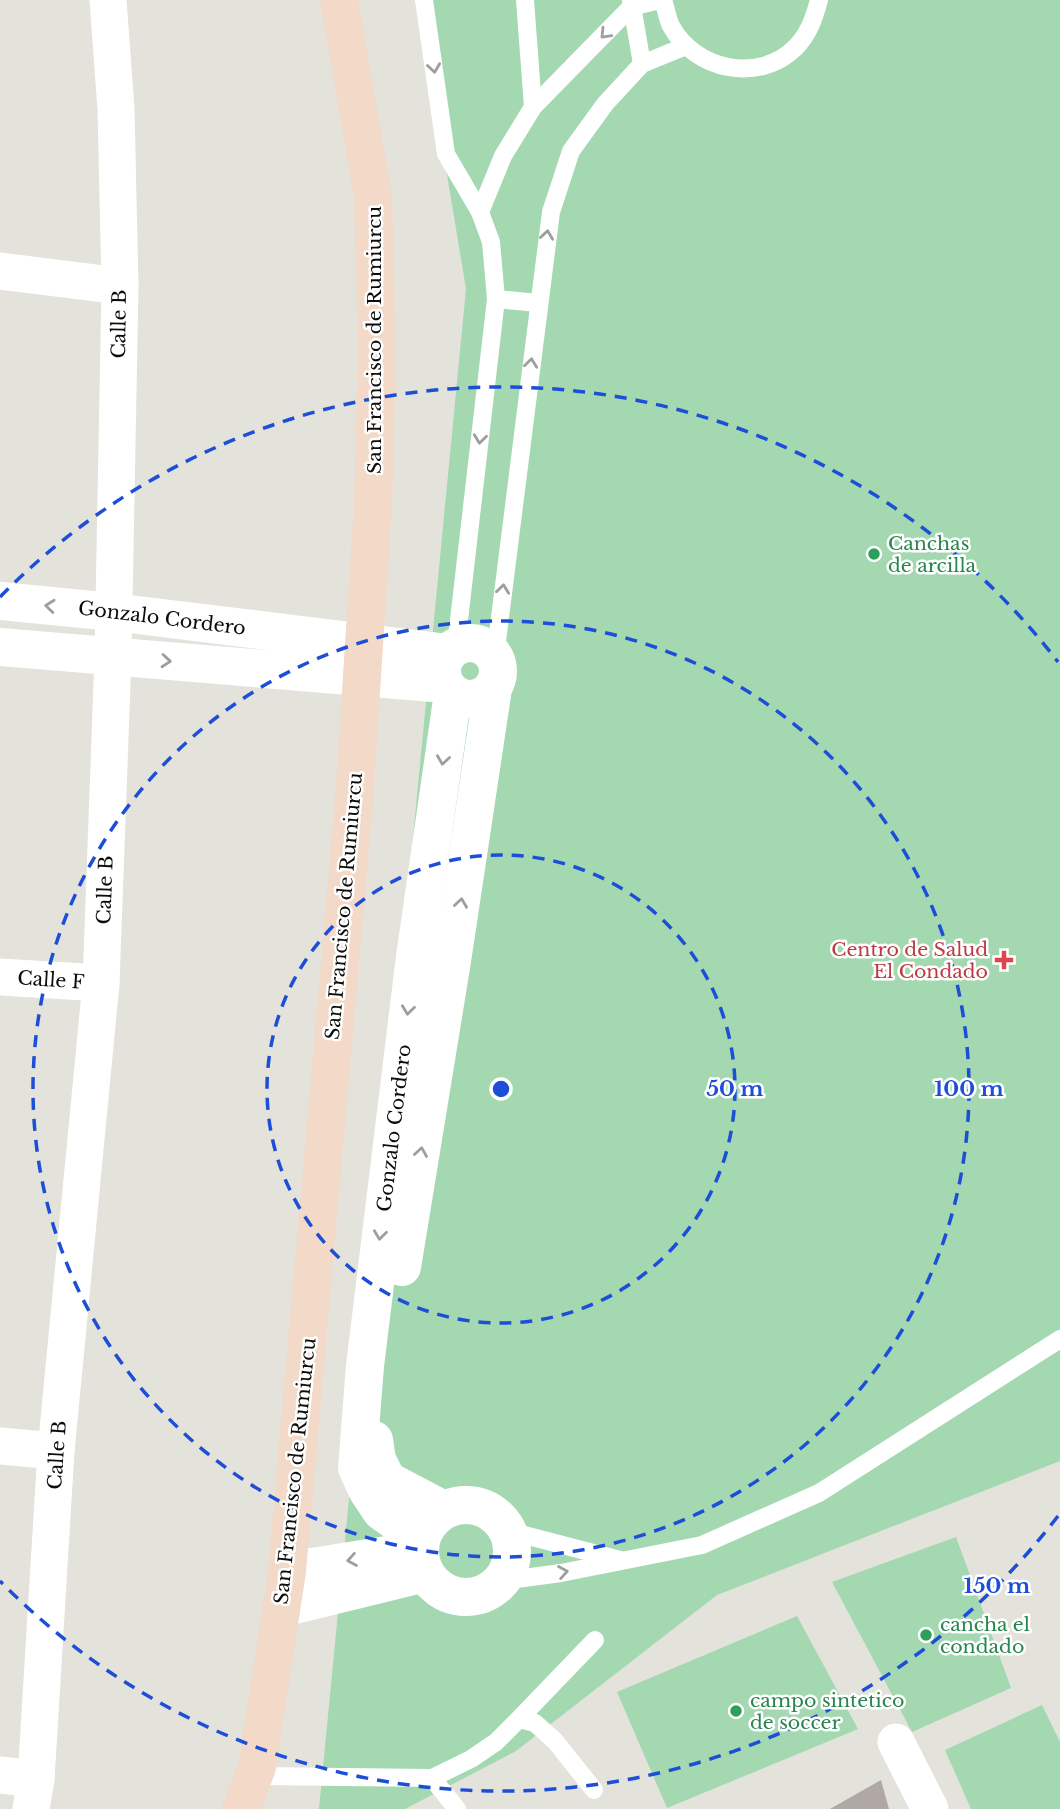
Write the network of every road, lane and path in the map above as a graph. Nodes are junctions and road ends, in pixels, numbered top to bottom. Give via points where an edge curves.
1 (108, 0) edge
2 (339, 0) edge
3 (424, 0) edge
4 (525, 0) edge
5 (662, 0) edge
6 (819, 0) edge
7 (631, 3) edge
8 (686, 47) junction
9 (642, 64) junction
10 (533, 107) junction
11 (480, 212) junction
12 (0, 271) edge
13 (120, 286) junction
14 (496, 299) junction
15 (538, 303) junction
16 (0, 601) edge
17 (113, 612) junction
18 (0, 647) edge
19 (312, 655) junction
20 (113, 656) junction
21 (439, 668) junction
22 (494, 672) junction
23 (415, 957) junction
24 (452, 961) junction
25 (0, 977) edge
26 (101, 983) junction
27 (1060, 1339) edge
28 (0, 1447) edge
29 (56, 1451) junction
30 (509, 1531) junction
31 (426, 1543) junction
32 (623, 1561) junction
33 (287, 1571) junction
34 (502, 1581) junction
35 (282, 1608) junction
36 (595, 1640) dead end
37 (519, 1719) junction
38 (896, 1742) dead end
39 (0, 1775) edge
40 (432, 1778) junction
41 (594, 1790) dead end
42 (247, 1792) edge
43 (33, 1794) edge
44 (457, 1809) edge
45 (930, 1809) edge

1 - 13 street, Calle B
2 - 33 main road, San Francisco de Rumiurcu via 373,196 377,352 373,505 354,801
3 -> 11 lane via 446,154
4 - 10 lane
5 - 7 lane
5 - 8 lane via 670,25
6 - 8 lane via 813,24 795,48 769,64 740,69 711,63
7 - 9 lane
7 -> 10 lane
8 - 9 lane
15 -> 9 lane via 551,212 572,150
10 - 11 lane via 503,156
11 - 14 lane via 491,242
12 - 13 street
13 - 17 street, Calle B
14 - 15 lane
14 -> 21 lane
22 -> 15 lane
17 -> 16 street, Gonzalo Cordero
17 - 19 street, Gonzalo Cordero
17 - 20 street, Calle B
18 - 20 street, Gonzalo Cordero
20 -> 19 street, Gonzalo Cordero
19 - 21 street, Gonzalo Cordero
20 - 26 street, Calle B
21 - 22 street via 467,643 478,643 488,649
21 - 22 street via 463,698 474,699 484,695
21 -> 23 street, Gonzalo Cordero
24 -> 22 street, Gonzalo Cordero
23 - 24 street
23 -> 31 street, Gonzalo Cordero via 365,1366 357,1468 381,1511
31 -> 24 street, Gonzalo Cordero via 387,1480 373,1437
25 - 26 street, Calle F
26 - 29 street, Calle B
27 - 32 lane via 818,1493 702,1545
28 - 29 street
29 - 43 street, Calle B
30 - 31 street via 497,1515 480,1506 460,1504
30 - 32 lane
30 - 34 street via 512,1557
31 -> 33 street
31 - 34 street via 436,1587 470,1597 488,1592
31 - 35 street
34 -> 32 lane
33 - 35 main road, San Francisco de Rumiurcu
35 - 42 main road, San Francisco de Rumiurcu
36 - 37 lane
37 - 40 lane via 471,1759
37 - 41 lane via 535,1723 555,1741
38 - 45 street
39 - 43 street
40 - 42 lane
40 - 44 lane

